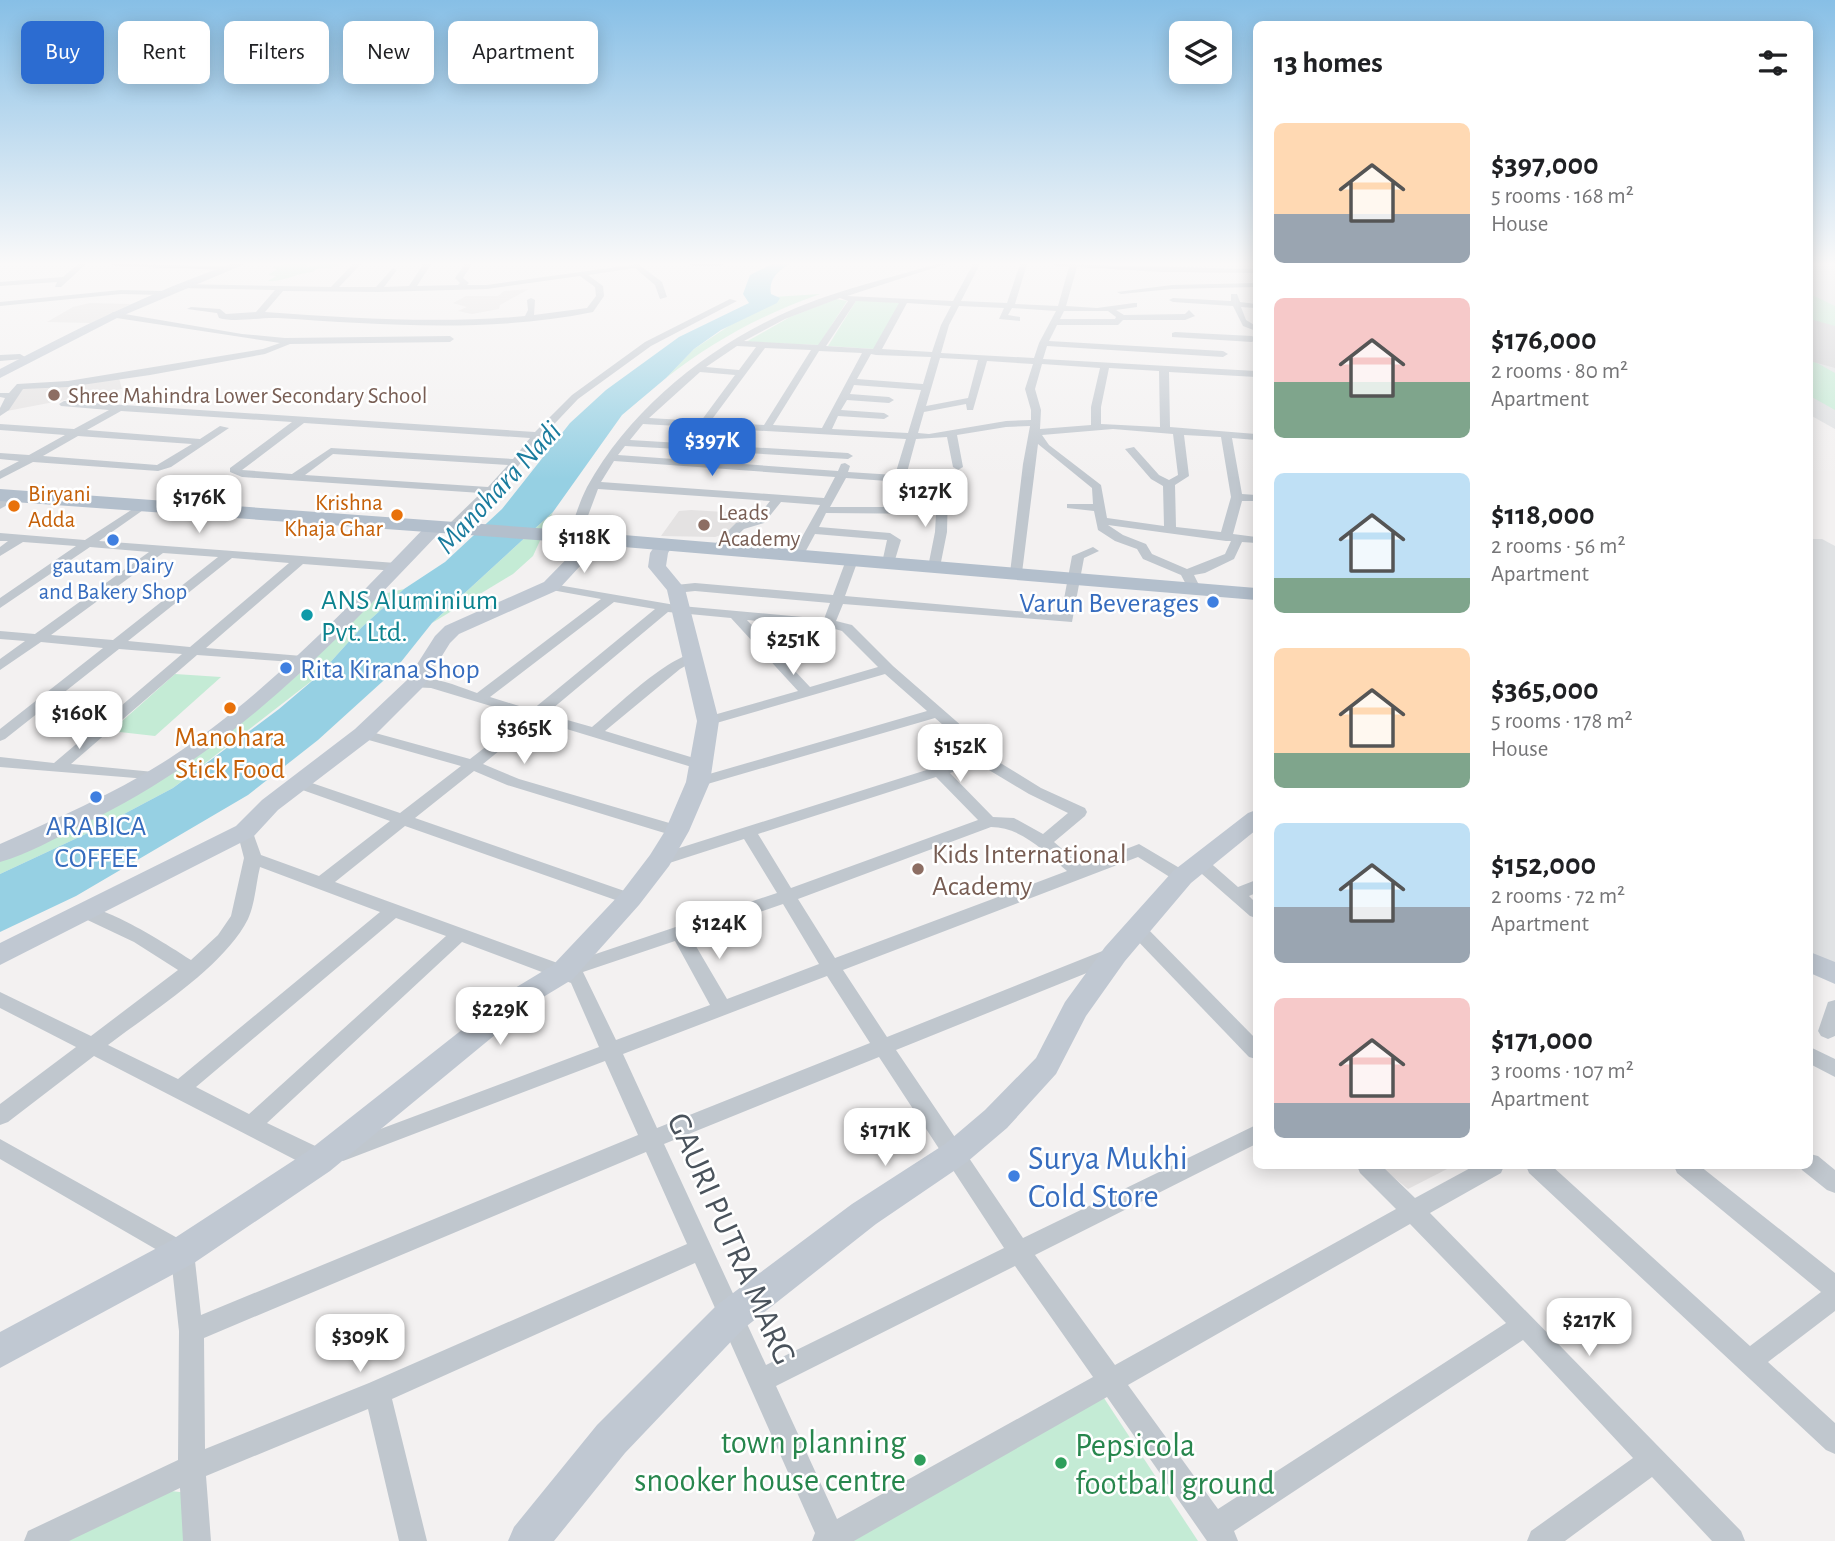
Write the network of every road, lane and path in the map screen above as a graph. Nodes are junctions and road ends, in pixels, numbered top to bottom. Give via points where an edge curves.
1 (73, 336) edge
2 (240, 336) edge
3 (663, 336) edge
4 (746, 336) edge
5 (827, 336) edge
6 (882, 336) edge
7 (942, 336) edge
8 (1047, 336) edge
9 (1199, 336) edge
10 (1253, 338) edge
11 (450, 339) dead end
12 (1253, 339) edge
13 (292, 342) junction
14 (732, 343) junction
15 (1043, 343) junction
16 (762, 345) junction
17 (818, 349) junction
18 (872, 352) junction
19 (1223, 355) junction
20 (936, 356) junction
21 (20, 357) dead end
22 (0, 358) edge
23 (983, 358) junction
24 (1038, 362) junction
25 (1105, 367) junction
26 (699, 369) junction
27 (1164, 370) junction
28 (741, 373) junction
29 (1209, 373) junction
30 (0, 374) edge
31 (1253, 374) edge
32 (853, 382) junction
33 (926, 387) junction
34 (5, 395) edge
35 (844, 397) junction
36 (889, 400) dead end
37 (64, 404) dead end
38 (120, 407) junction
39 (918, 410) junction
40 (0, 413) edge
41 (835, 413) junction
42 (884, 416) dead end
43 (302, 419) junction
44 (640, 421) junction
45 (365, 423) junction
46 (703, 425) junction
47 (0, 427) edge
48 (1096, 427) junction
49 (223, 428) dead end
50 (1035, 428) junction
51 (766, 429) junction
52 (1172, 430) junction
53 (825, 432) junction
54 (76, 433) junction
55 (857, 434) junction
56 (538, 435) junction
57 (952, 435) junction
58 (1226, 435) junction
59 (346, 437) dead end
60 (910, 437) junction
61 (1253, 437) edge
62 (203, 442) junction
63 (624, 443) junction
64 (1130, 449) dead end
65 (0, 456) edge
66 (848, 456) junction
67 (30, 458) junction
68 (613, 458) junction
69 (514, 462) junction
70 (958, 467) dead end
71 (842, 473) junction
72 (0, 476) edge
73 (295, 477) junction
74 (900, 477) junction
75 (1169, 484) junction
76 (594, 485) junction
77 (490, 490) junction
78 (1237, 497) junction
79 (1253, 498) edge
80 (5, 499) edge
81 (778, 499) junction
82 (142, 506) junction
83 (825, 506) junction
84 (1071, 506) dead end
85 (1101, 508) junction
86 (941, 511) junction
87 (1102, 521) junction
88 (448, 527) junction
89 (812, 530) junction
90 (1170, 530) junction
91 (0, 537) edge
92 (578, 537) junction
93 (21, 538) junction
94 (1232, 538) junction
95 (1253, 540) edge
96 (88, 543) junction
97 (664, 545) junction
98 (161, 548) junction
99 (716, 549) junction
100 (1093, 551) dead end
101 (0, 552) edge
102 (230, 554) junction
103 (798, 555) junction
104 (300, 560) junction
105 (852, 560) junction
106 (888, 563) junction
107 (396, 567) junction
108 (934, 567) junction
109 (1016, 573) junction
110 (1075, 579) junction
111 (1190, 581) junction
112 (551, 586) junction
113 (1253, 593) edge
114 (612, 597) junction
115 (837, 600) junction
116 (674, 602) junction
117 (0, 604) edge
118 (733, 613) junction
119 (829, 623) junction
120 (0, 635) edge
121 (38, 638) junction
122 (115, 644) junction
123 (192, 650) junction
124 (694, 657) junction
125 (302, 660) junction
126 (0, 666) edge
127 (888, 669) junction
128 (415, 684) junction
129 (807, 692) junction
130 (480, 698) junction
131 (939, 712) junction
132 (535, 715) junction
133 (708, 721) junction
134 (594, 733) junction
135 (363, 734) junction
136 (0, 736) edge
137 (981, 758) junction
138 (0, 762) edge
139 (471, 764) junction
140 (58, 767) junction
141 (940, 772) junction
142 (700, 774) junction
143 (154, 777) junction
144 (300, 784) junction
145 (405, 819) junction
146 (1253, 820) edge
147 (989, 822) junction
148 (245, 831) junction
149 (677, 831) junction
150 (749, 833) junction
151 (1044, 842) junction
152 (0, 854) edge
153 (253, 858) junction
154 (660, 860) junction
155 (1191, 870) junction
156 (1080, 873) junction
157 (322, 883) junction
158 (1253, 887) edge
159 (1237, 894) junction
160 (788, 897) junction
161 (630, 898) junction
162 (1253, 909) edge
163 (392, 911) junction
164 (85, 912) junction
165 (1138, 930) junction
166 (680, 934) junction
167 (459, 935) junction
168 (1115, 954) junction
169 (0, 955) edge
170 (1813, 963) edge
171 (831, 968) junction
172 (192, 970) junction
173 (563, 972) junction
174 (1835, 974) edge
175 (0, 999) edge
176 (1835, 1007) edge
177 (722, 1008) junction
178 (1828, 1031) dead end
179 (884, 1047) junction
180 (92, 1048) junction
181 (1253, 1049) edge
182 (612, 1050) junction
183 (1813, 1057) edge
184 (1835, 1069) edge
185 (180, 1089) junction
186 (0, 1116) edge
187 (251, 1124) junction
188 (1253, 1136) edge
189 (653, 1139) junction
190 (0, 1148) edge
191 (956, 1153) junction
192 (319, 1161) junction
193 (1813, 1165) edge
194 (1371, 1169) edge
195 (1487, 1169) edge
196 (1540, 1169) edge
197 (1689, 1169) edge
198 (1835, 1183) edge
199 (1411, 1210) junction
200 (701, 1248) junction
201 (182, 1252) junction
202 (1020, 1252) junction
203 (1835, 1288) edge
204 (1835, 1296) edge
205 (730, 1317) junction
206 (1525, 1325) junction
207 (191, 1331) junction
208 (0, 1351) edge
209 (1750, 1361) junction
210 (1111, 1379) junction
211 (760, 1381) junction
212 (377, 1392) junction
213 (1835, 1441) edge
214 (1654, 1460) junction
215 (192, 1468) junction
216 (1219, 1534) edge
217 (830, 1540) edge
218 (38, 1541) edge
219 (197, 1541) edge
220 (413, 1541) edge
221 (528, 1541) edge
222 (1541, 1541) edge
223 (1731, 1541) edge

1 - 30 street
2 - 13 street
3 - 56 street via 575,397
4 - 14 street
5 - 17 street
6 - 18 street
7 - 20 street
8 - 15 street
9 - 10 street
11 - 13 street
12 - 19 street
13 - 34 street via 182,367 68,384 20,386
14 - 16 street
14 - 26 street
15 - 19 street
15 - 24 street
16 - 17 street
16 - 28 street
17 - 18 street
17 - 51 street
18 - 20 street
18 - 32 street
19 - 29 street
20 - 23 street
20 - 33 street
21 - 22 street
23 - 24 street
23 - 39 street via 971,405
24 - 25 street
24 - 50 street via 1030,389
25 - 27 street
25 - 48 street
26 - 28 street
26 - 44 street
27 - 29 street
27 - 52 street
28 - 46 street
29 - 31 street
32 - 33 street
32 - 35 street
33 - 39 street
34 - 40 street via 6,408
35 - 36 street
35 - 41 street
37 - 38 street
38 - 43 street
38 - 54 street
39 - 60 street
41 - 42 street
41 - 53 street
43 - 45 street
43 - 73 street via 234,470
44 - 46 street
44 - 63 street
45 - 56 street
45 - 59 street
46 - 51 street
47 - 54 street
48 - 50 street
48 - 52 street
49 - 62 street
50 - 57 street via 1006,424
50 - 85 street via 1045,447 1097,487
50 - 109 street
51 - 53 street
52 - 58 street
52 - 75 street via 1184,476
53 - 55 street
54 - 62 street
54 - 67 street
55 - 60 street
55 - 66 street
56 - 69 street
57 - 60 street
57 - 70 street
58 - 61 street
58 - 78 street
60 - 74 street
62 - 67 street via 158,468
63 - 66 street
63 - 68 street
64 - 75 street via 1150,472
65 - 67 street
66 - 71 street
67 - 72 street
68 - 71 street
68 - 76 street
69 - 73 street via 331,450
69 - 77 street
71 - 74 street
71 - 83 street
73 - 77 street
74 - 86 street via 940,486
75 - 90 street
76 - 81 street
76 - 92 street
77 - 88 street
78 - 79 street
78 - 94 street
80 - 82 main road
81 - 83 street
81 - 99 street via 760,521 740,526
82 - 88 main road
82 - 96 street
83 - 86 street
83 - 89 street
84 - 85 street
85 - 87 street
86 - 108 street
87 - 90 street
87 - 111 street via 1108,533 1139,545 1147,556
88 - 92 main road
88 - 107 street
89 - 103 street
89 - 106 street via 890,537 895,540
90 - 94 street
91 - 93 street
92 - 97 main road
92 - 112 street
93 - 96 street
93 - 101 street
94 - 95 street
94 - 111 street via 1230,556
96 - 98 street
96 - 117 street
97 - 99 main road
97 - 116 street via 657,567
98 - 102 street
98 - 121 street
99 - 103 main road
100 - 110 street via 1078,556
102 - 104 street
102 - 122 street
103 - 105 main road
104 - 107 street
104 - 123 street
105 - 106 main road
105 - 115 street
106 - 108 main road
107 - 125 street
108 - 109 main road
109 - 110 main road
110 - 111 main road
110 - 115 street via 1067,619
111 - 113 main road
112 - 114 street
112 - 128 street via 452,630
114 - 116 street
114 - 130 street
115 - 116 street via 695,587
115 - 119 street
116 - 118 street
116 - 124 street
116 - 132 street
118 - 119 street
118 - 129 street
119 - 127 street via 847,628
120 - 121 street
121 - 122 street
121 - 126 street
122 - 123 street
122 - 136 street
123 - 125 street
123 - 140 street
124 - 133 street
124 - 134 street via 675,666
125 - 143 street via 256,702
127 - 129 street
127 - 131 street
128 - 130 street via 432,684
128 - 135 street
129 - 133 street
130 - 132 street
131 - 137 street via 982,751
131 - 142 street
132 - 134 street
132 - 139 street
133 - 142 street
134 - 142 street
135 - 139 street
135 - 144 street
137 - 141 street
137 - 151 street via 1079,812
138 - 140 street
139 - 145 street
139 - 149 street via 513,782
140 - 143 street
141 - 147 street
141 - 150 street
142 - 149 street
143 - 152 street
144 - 145 street
144 - 148 street via 270,805
145 - 157 street
145 - 161 street
146 - 155 street
147 - 151 street via 1009,822
147 - 160 street
148 - 153 street
148 - 164 street
149 - 154 street
150 - 154 street
150 - 160 street
151 - 156 street
153 - 157 street
153 - 172 street via 240,917 225,940
154 - 161 street
155 - 156 street via 1139,850
155 - 159 street
155 - 165 street
156 - 171 street
157 - 163 street
158 - 159 street
159 - 162 street
160 - 166 street
160 - 171 street
161 - 173 street
163 - 167 street
163 - 185 street
164 - 169 street
164 - 172 street via 141,937
165 - 168 street
165 - 181 street
166 - 173 street
166 - 177 street
167 - 173 street
167 - 187 street
168 - 179 street
168 - 191 street via 1074,1010 1046,1066
170 - 174 street
171 - 177 street
171 - 179 street
172 - 180 street
173 - 182 street, GAURI PUTRA MARG via 581,981
173 - 192 street via 525,995
175 - 180 street
176 - 178 street
177 - 182 street
179 - 189 street
179 - 191 street
180 - 185 street
180 - 186 street
182 - 189 street, GAURI PUTRA MARG
182 - 192 street
183 - 184 street
185 - 187 street
187 - 192 street
188 - 202 street
189 - 200 street, GAURI PUTRA MARG
189 - 207 street
190 - 201 street
191 - 202 street
191 - 205 street via 864,1214
192 - 201 street
193 - 198 street
194 - 199 street
195 - 199 street
196 - 209 street
197 - 203 street
199 - 206 street
199 - 210 street
200 - 205 street, GAURI PUTRA MARG
200 - 212 street
201 - 207 street
201 - 208 street
202 - 210 street
202 - 211 street
204 - 209 street
205 - 211 street, GAURI PUTRA MARG
205 - 221 street via 611,1439
206 - 214 street
206 - 216 street
207 - 215 street
209 - 213 street
210 - 216 street
210 - 217 street
211 - 217 street, GAURI PUTRA MARG
212 - 215 street
212 - 220 street
214 - 222 street
214 - 223 street
215 - 218 street
215 - 219 street

